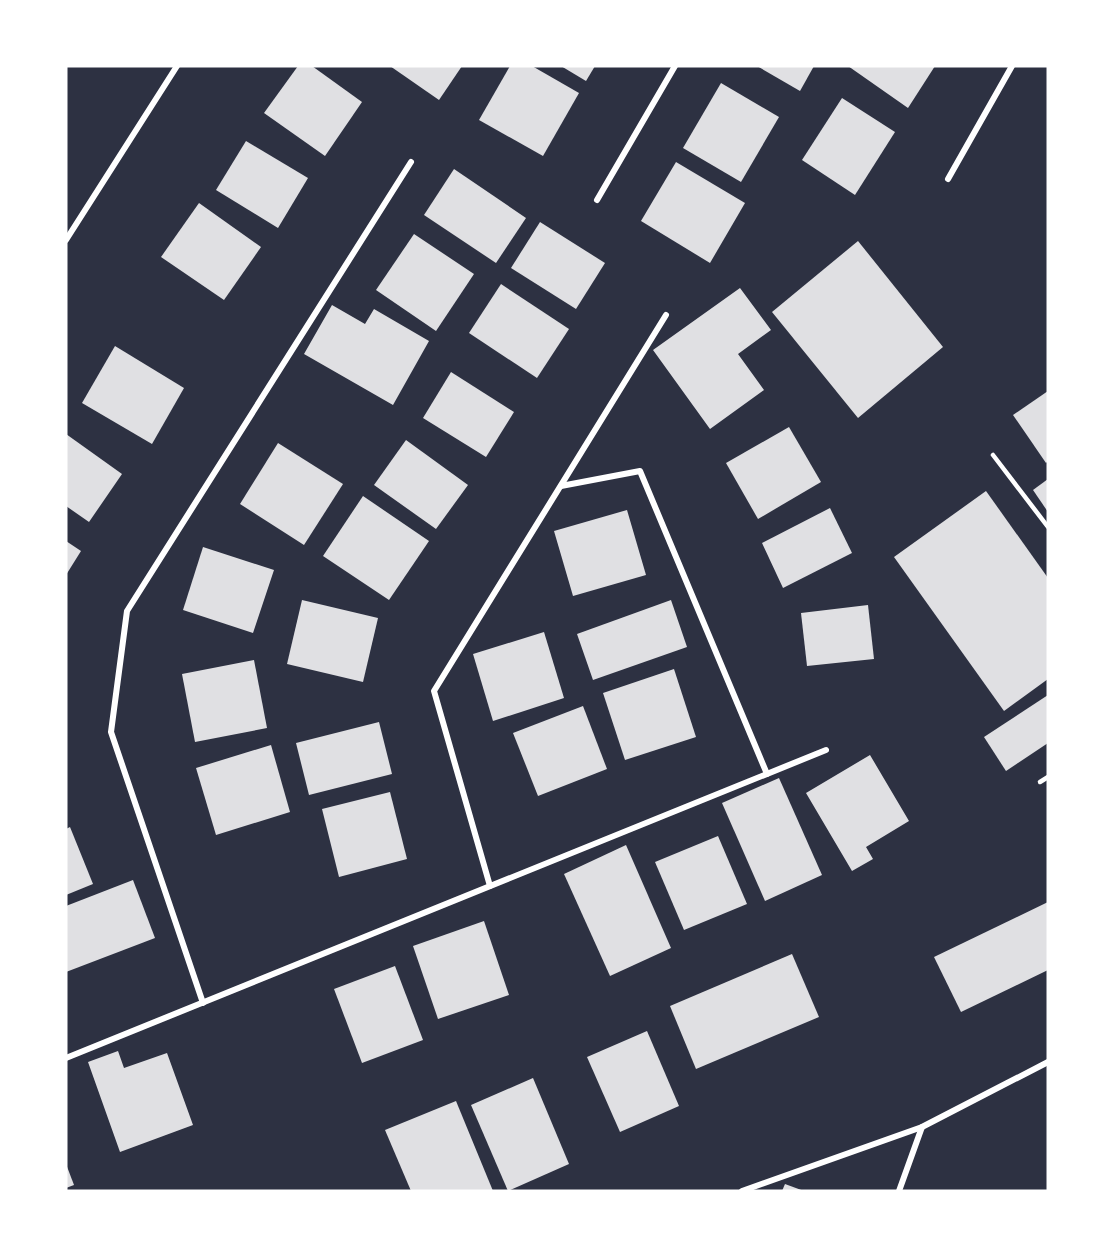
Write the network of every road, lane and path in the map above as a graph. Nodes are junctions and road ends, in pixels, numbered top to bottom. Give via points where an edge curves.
1 (177, 66) edge
2 (675, 66) edge
3 (1012, 66) edge
4 (411, 162) dead end
5 (948, 178) dead end
6 (597, 200) dead end
7 (66, 240) edge
8 (666, 315) dead end
9 (993, 455) dead end
10 (561, 486) junction
11 (1048, 527) edge
12 (826, 750) dead end
13 (767, 774) junction
14 (1048, 777) edge
15 (1040, 782) dead end
16 (490, 886) junction
17 (203, 1003) junction
18 (66, 1058) edge
19 (1048, 1062) edge
20 (922, 1127) junction
21 (742, 1191) edge
22 (899, 1191) edge

1 - 7 street
2 - 6 street
3 - 5 street
4 - 17 street via 127,610 111,732
8 - 10 street
9 - 11 lane
10 - 13 street via 640,471
10 - 16 street via 434,691
12 - 13 street
13 - 16 street
14 - 15 lane
16 - 17 street
17 - 18 street
19 - 20 street
20 - 21 street
20 - 22 street

